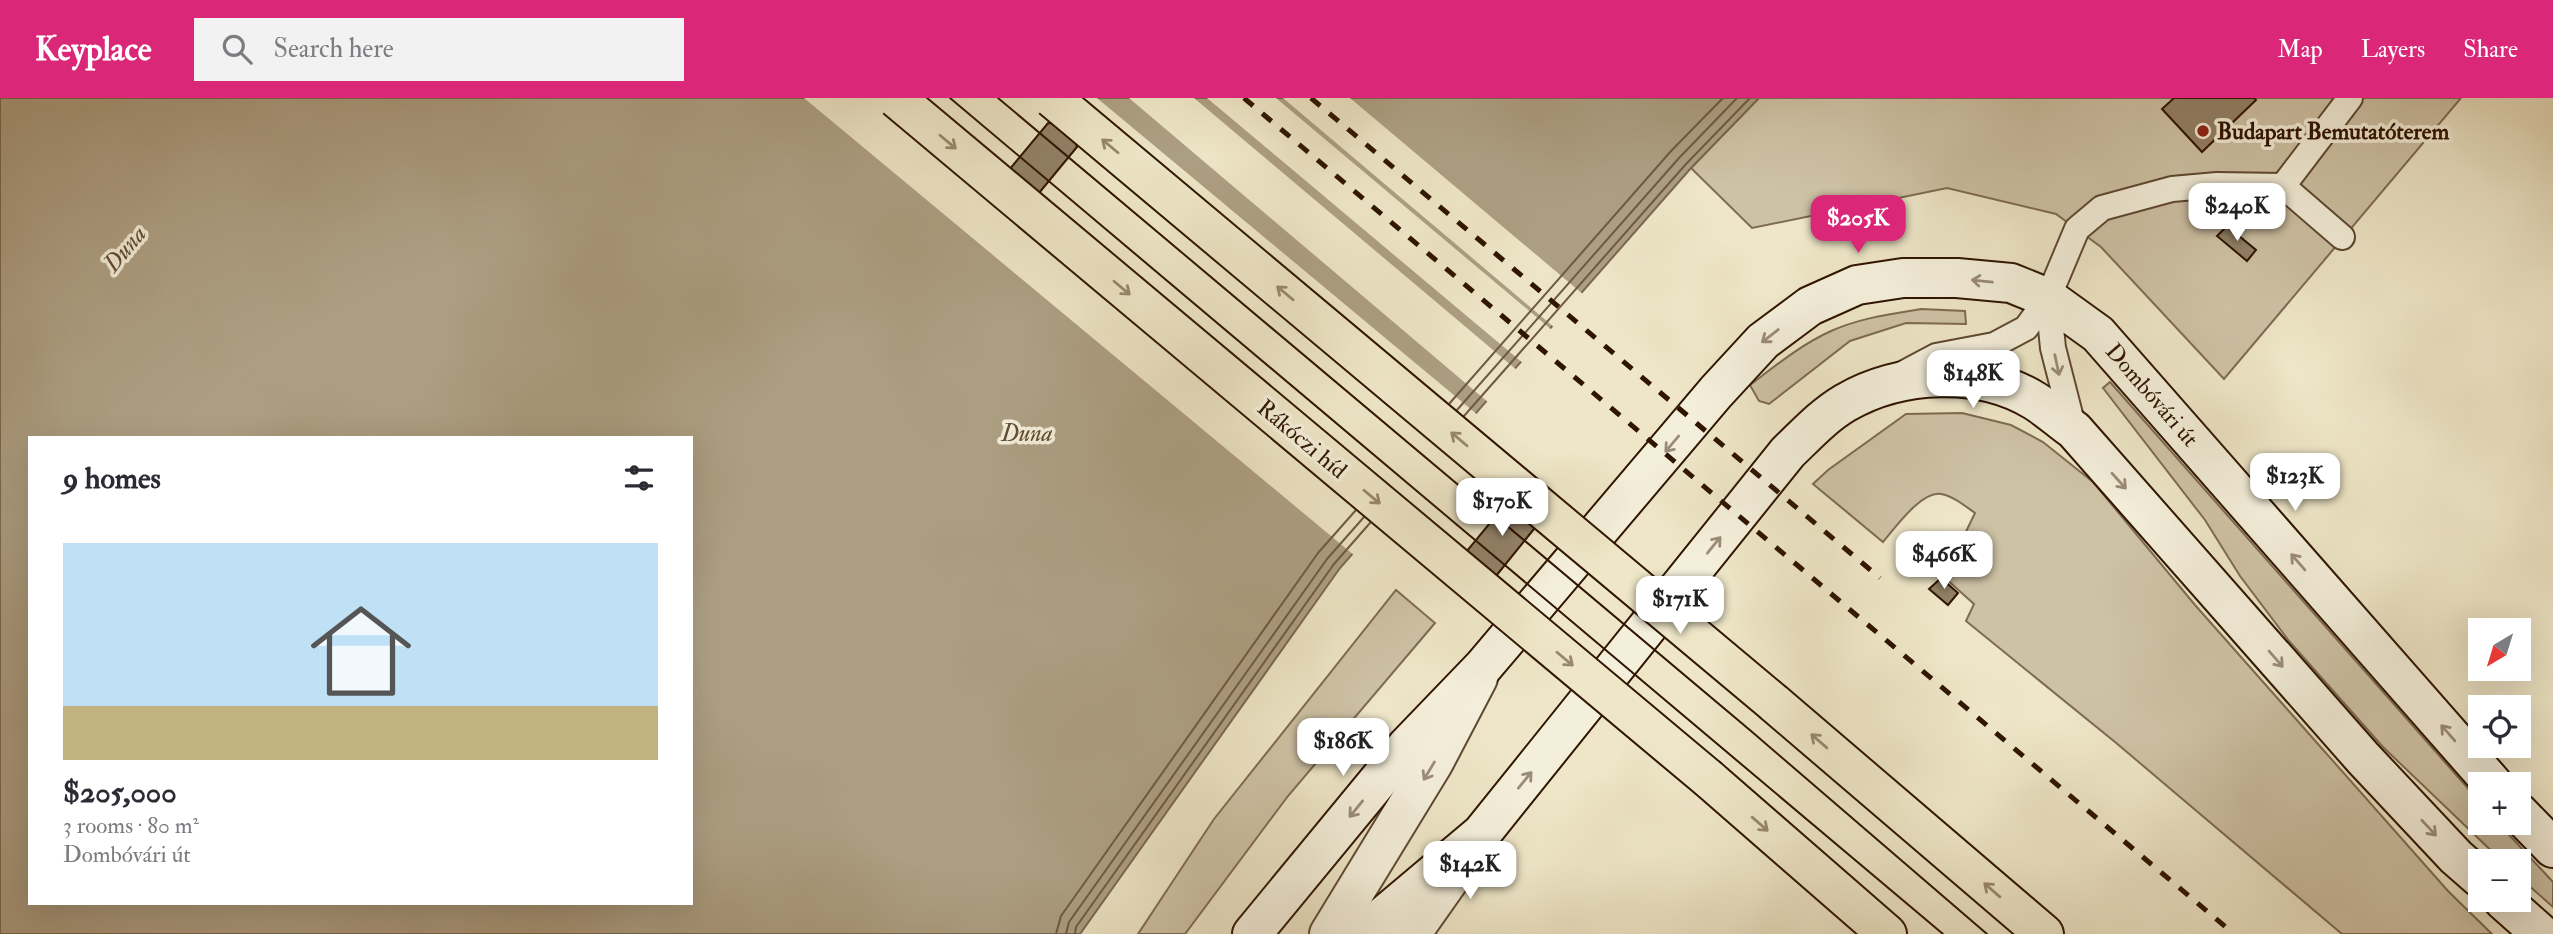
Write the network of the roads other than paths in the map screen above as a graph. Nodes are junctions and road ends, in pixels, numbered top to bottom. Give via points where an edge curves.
1 (896, 98) edge
2 (1052, 98) edge
3 (2350, 98) edge
4 (2283, 186) junction
5 (2342, 237) dead end
6 (2048, 298) junction
7 (1859, 397) junction
8 (2074, 430) junction
9 (1483, 667) junction
10 (2482, 772) edge
11 (2531, 825) edge
12 (1482, 833) junction
13 (2553, 848) edge
14 (2468, 868) edge
15 (2516, 912) edge
16 (1252, 934) edge
17 (1329, 934) edge
18 (1362, 934) edge
19 (1410, 934) edge
20 (1887, 934) edge
21 (2044, 934) edge
22 (2541, 934) edge

1 -> 20 main road, Rákóczi híd, bridge via 1709,779
21 -> 2 main road, bridge
3 - 4 lane
4 - 5 lane
4 - 6 lane via 2172,189 2102,208 2077,229
6 - 7 lane via 2026,328 1994,345 1936,356
6 -> 8 lane via 2056,359
6 -> 9 main road, Dombóvári út via 2011,283 1903,278 1857,285 1810,306 1763,341 1716,392
10 -> 6 main road, Dombóvári út via 2098,334
7 - 8 main road via 1922,378 1960,377 1998,384 2034,400
12 -> 7 main road via 1788,452 1819,423
8 -> 14 main road via 2363,758
9 -> 16 main road via 1406,747
9 -> 17 main road via 1434,762
11 - 13 main road
12 - 18 main road
12 - 19 main road
15 - 22 main road

